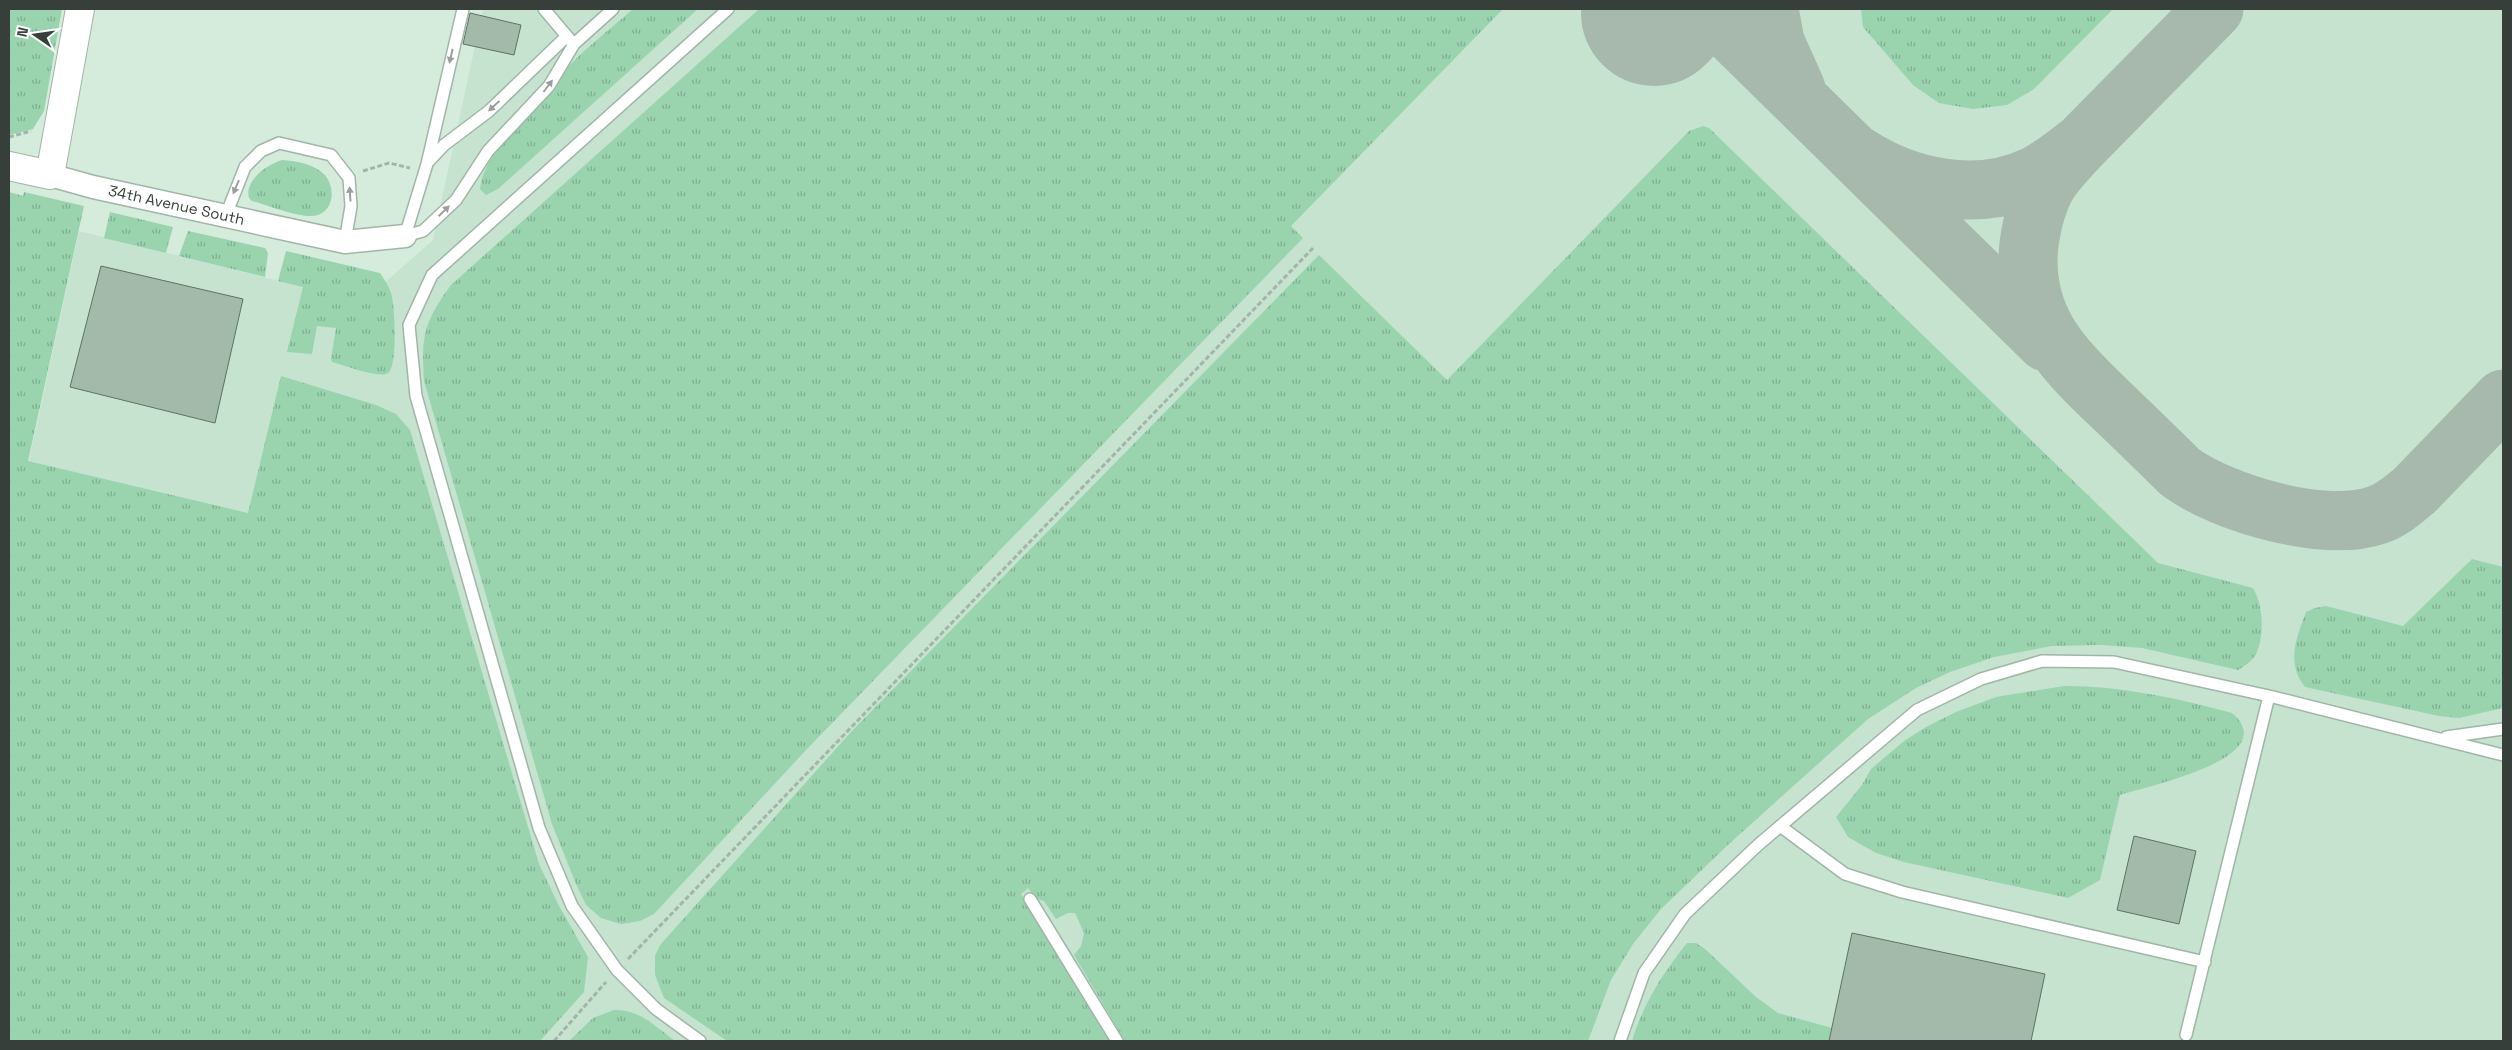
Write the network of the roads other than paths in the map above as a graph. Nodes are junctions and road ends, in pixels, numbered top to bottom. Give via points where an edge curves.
1 (80, 9) edge
2 (463, 9) edge
3 (544, 9) edge
4 (613, 9) edge
5 (728, 9) edge
6 (571, 40) junction
7 (427, 164) junction
8 (9, 166) edge
9 (50, 175) junction
10 (226, 215) junction
11 (405, 236) junction
12 (345, 242) junction
13 (2269, 696) junction
14 (2503, 729) edge
15 (2431, 737) junction
16 (2503, 755) edge
17 (1780, 826) junction
18 (1030, 899) dead end
19 (2205, 962) junction
20 (2186, 1035) dead end
21 (700, 1041) edge
22 (1117, 1041) edge
23 (1620, 1041) edge

1 - 9 street
2 -> 7 lane
3 - 6 lane
4 - 6 lane
5 - 21 lane via 432,275 409,325 416,396 539,828 572,906 617,970 656,1009
6 -> 7 lane via 489,112 444,144
11 -> 6 lane via 423,230 456,200 488,151 548,86
7 - 11 lane
8 - 9 street, 34th Avenue South
9 - 10 street, 34th Avenue South
10 - 12 street, 34th Avenue South
12 -> 10 lane via 351,206 349,178 331,155 279,143 260,151 245,167
11 - 12 street, 34th Avenue South
13 - 15 lane
13 - 17 lane via 2114,662 2042,661 1981,679 1917,710
13 - 19 lane
14 - 15 lane
15 - 16 lane
17 - 19 lane via 1845,874 1902,892
17 - 23 lane via 1685,914 1644,973
18 - 22 lane
19 - 20 lane

